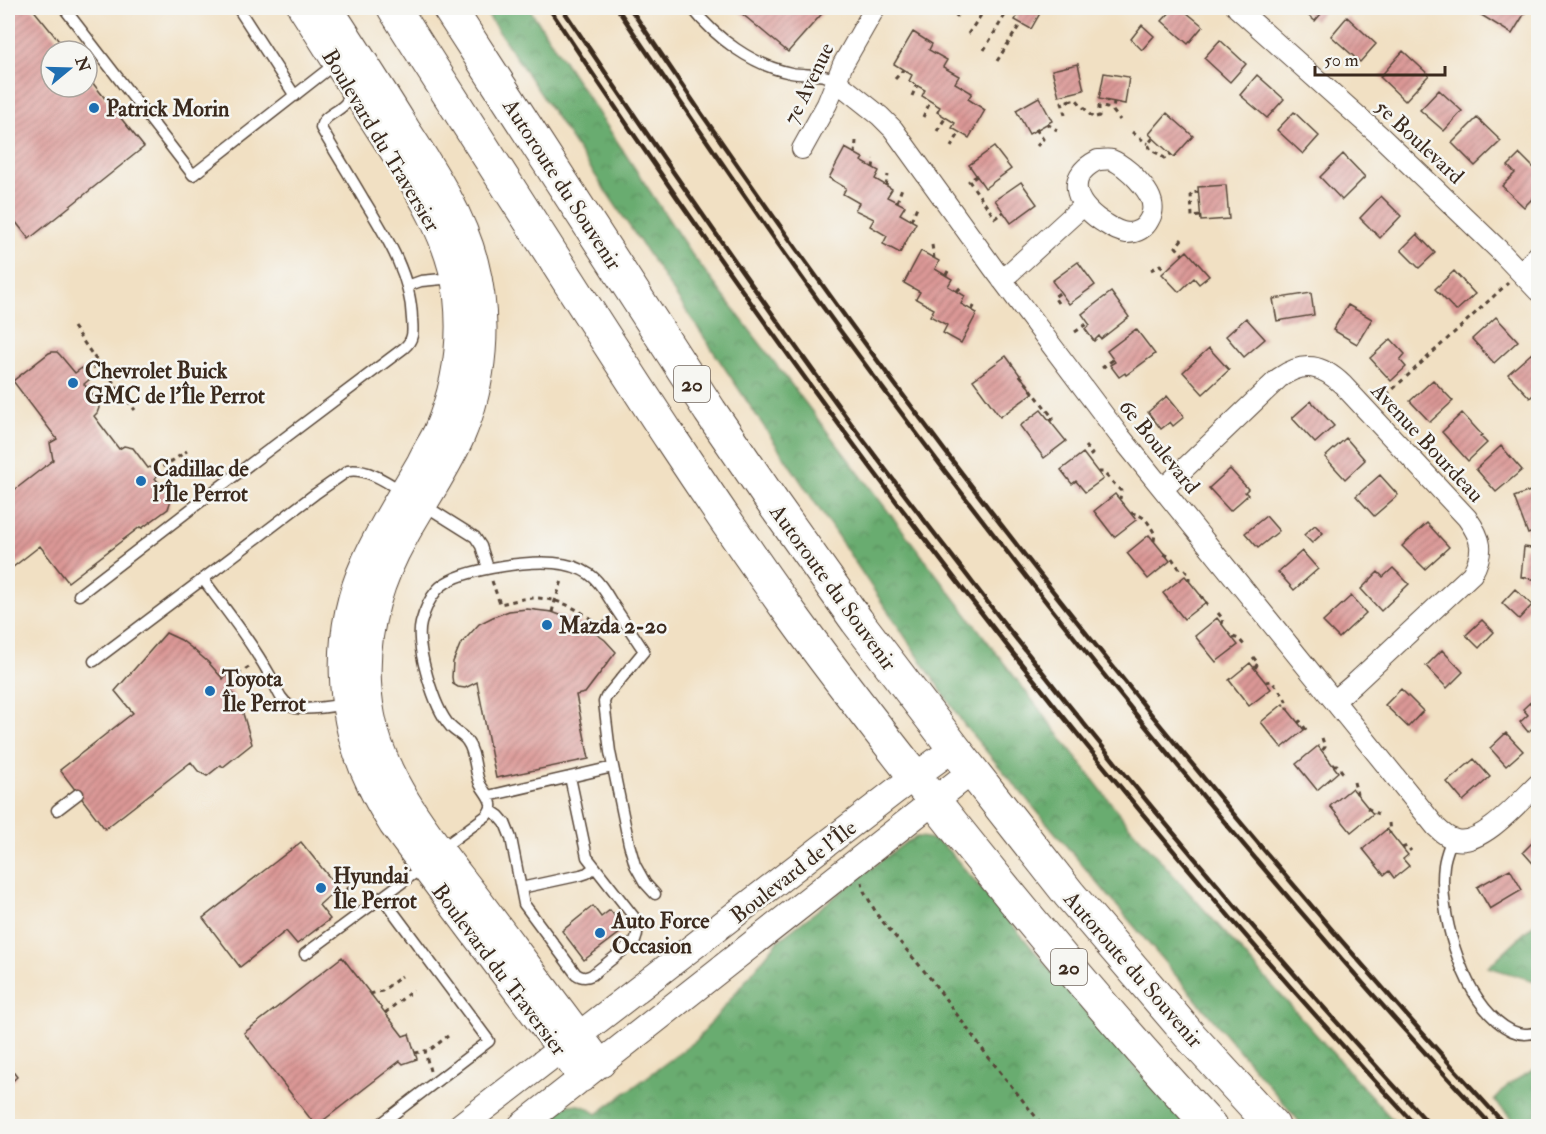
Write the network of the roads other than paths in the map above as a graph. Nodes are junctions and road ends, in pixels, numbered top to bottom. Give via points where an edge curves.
1 (64, 8) edge
2 (238, 8) edge
3 (301, 8) edge
4 (330, 8) edge
5 (394, 8) edge
6 (449, 8) edge
7 (692, 8) edge
8 (875, 8) edge
9 (1236, 8) edge
10 (346, 56) junction
11 (363, 81) junction
12 (836, 81) junction
13 (295, 96) junction
14 (802, 149) dead end
15 (1083, 206) dead end
16 (1539, 255) edge
17 (1521, 272) junction
18 (453, 278) junction
19 (1002, 280) junction
20 (407, 286) junction
21 (1539, 291) edge
22 (1164, 488) junction
23 (413, 498) junction
24 (489, 573) junction
25 (203, 579) junction
26 (79, 595) dead end
27 (94, 661) dead end
28 (1334, 701) junction
29 (346, 704) junction
30 (963, 760) junction
31 (613, 767) junction
32 (570, 777) junction
33 (1539, 784) edge
34 (925, 789) junction
35 (78, 794) dead end
36 (488, 796) junction
37 (57, 810) dead end
38 (490, 810) junction
39 (1452, 838) junction
40 (441, 849) junction
41 (423, 867) junction
42 (595, 867) junction
43 (521, 888) junction
44 (655, 894) dead end
45 (382, 897) junction
46 (305, 954) dead end
47 (1539, 1032) edge
48 (570, 1043) junction
49 (592, 1072) junction
50 (378, 1126) edge
51 (461, 1126) edge
52 (521, 1126) edge
53 (1209, 1126) edge
54 (1273, 1126) edge

1 - 13 lane via 193,175
2 - 13 lane
3 - 10 street, Boulevard du Traversier
4 - 10 street, Boulevard du Traversier
5 - 34 highway, 20 via 711,499 791,614
6 - 30 highway, Autoroute du Souvenir / 20 via 746,465 857,621
7 - 12 lane via 704,23 758,62 778,70 822,75
8 - 12 street, 7e Avenue
9 - 17 street, 5e Boulevard via 1379,135
10 - 11 street, Boulevard du Traversier
10 - 13 lane
11 - 18 street, Boulevard du Traversier via 428,211
11 - 20 lane via 345,104 321,123 321,128 382,230
11 - 23 street, Boulevard du Traversier via 435,172 469,240 481,293 483,354 476,394 461,438
12 - 14 street, 7e Avenue
12 - 19 street, 6e Boulevard via 893,129
15 - 19 street
16 - 17 street
17 - 21 street, 5e Boulevard
18 - 20 lane
18 - 23 street, Boulevard du Traversier via 459,341 452,386
19 - 22 street, 6e Boulevard
20 - 26 lane via 412,309 409,343
22 - 28 street, 6e Boulevard
22 - 28 street, Avenue Bourdeau via 1279,378 1288,371 1311,367 1331,374 1467,518 1481,553 1472,574
23 - 24 lane via 475,537
23 - 25 lane via 366,472 348,471
23 - 29 street, Boulevard du Traversier via 366,559 353,592 344,639
23 - 40 street, Boulevard du Traversier via 376,602 368,646 368,673 372,716 386,762
24 - 31 lane via 538,563 581,569 601,585 644,651 604,702
24 - 36 lane via 458,576 437,590 424,613 420,636 432,691 448,725 463,736 473,752 481,785
25 - 27 lane
25 - 29 lane via 254,648 281,698 289,705 296,708
28 - 39 street, 6e Boulevard via 1436,827
29 - 41 street, Boulevard du Traversier via 351,733 369,783 392,825
30 - 34 street, Boulevard de l'Île
30 - 54 highway, Autoroute du Souvenir / 20 via 1096,927
31 - 32 lane
31 - 44 lane via 635,865
32 - 36 lane
32 - 42 lane via 587,857
33 - 39 street via 1485,832 1468,840
34 - 48 street, Boulevard de l'Île
34 - 49 street, Boulevard de l'Île via 854,864
34 - 53 highway, 20 via 1079,979
35 - 37 lane
36 - 38 lane
38 - 40 lane
38 - 43 lane via 505,823 511,838
39 - 47 lane via 1443,886 1465,979 1479,1003 1506,1028 1523,1035
40 - 48 street, Boulevard du Traversier
41 - 45 lane
41 - 48 street, Boulevard du Traversier
42 - 43 lane via 581,875
42 - 43 lane via 634,917 638,928 635,941 587,977 576,974 524,904
45 - 46 lane
45 - 50 lane via 489,1041
48 - 49 street, Boulevard du Traversier
48 - 51 street, Boulevard de l'Île
49 - 52 street, Boulevard de l'Île

